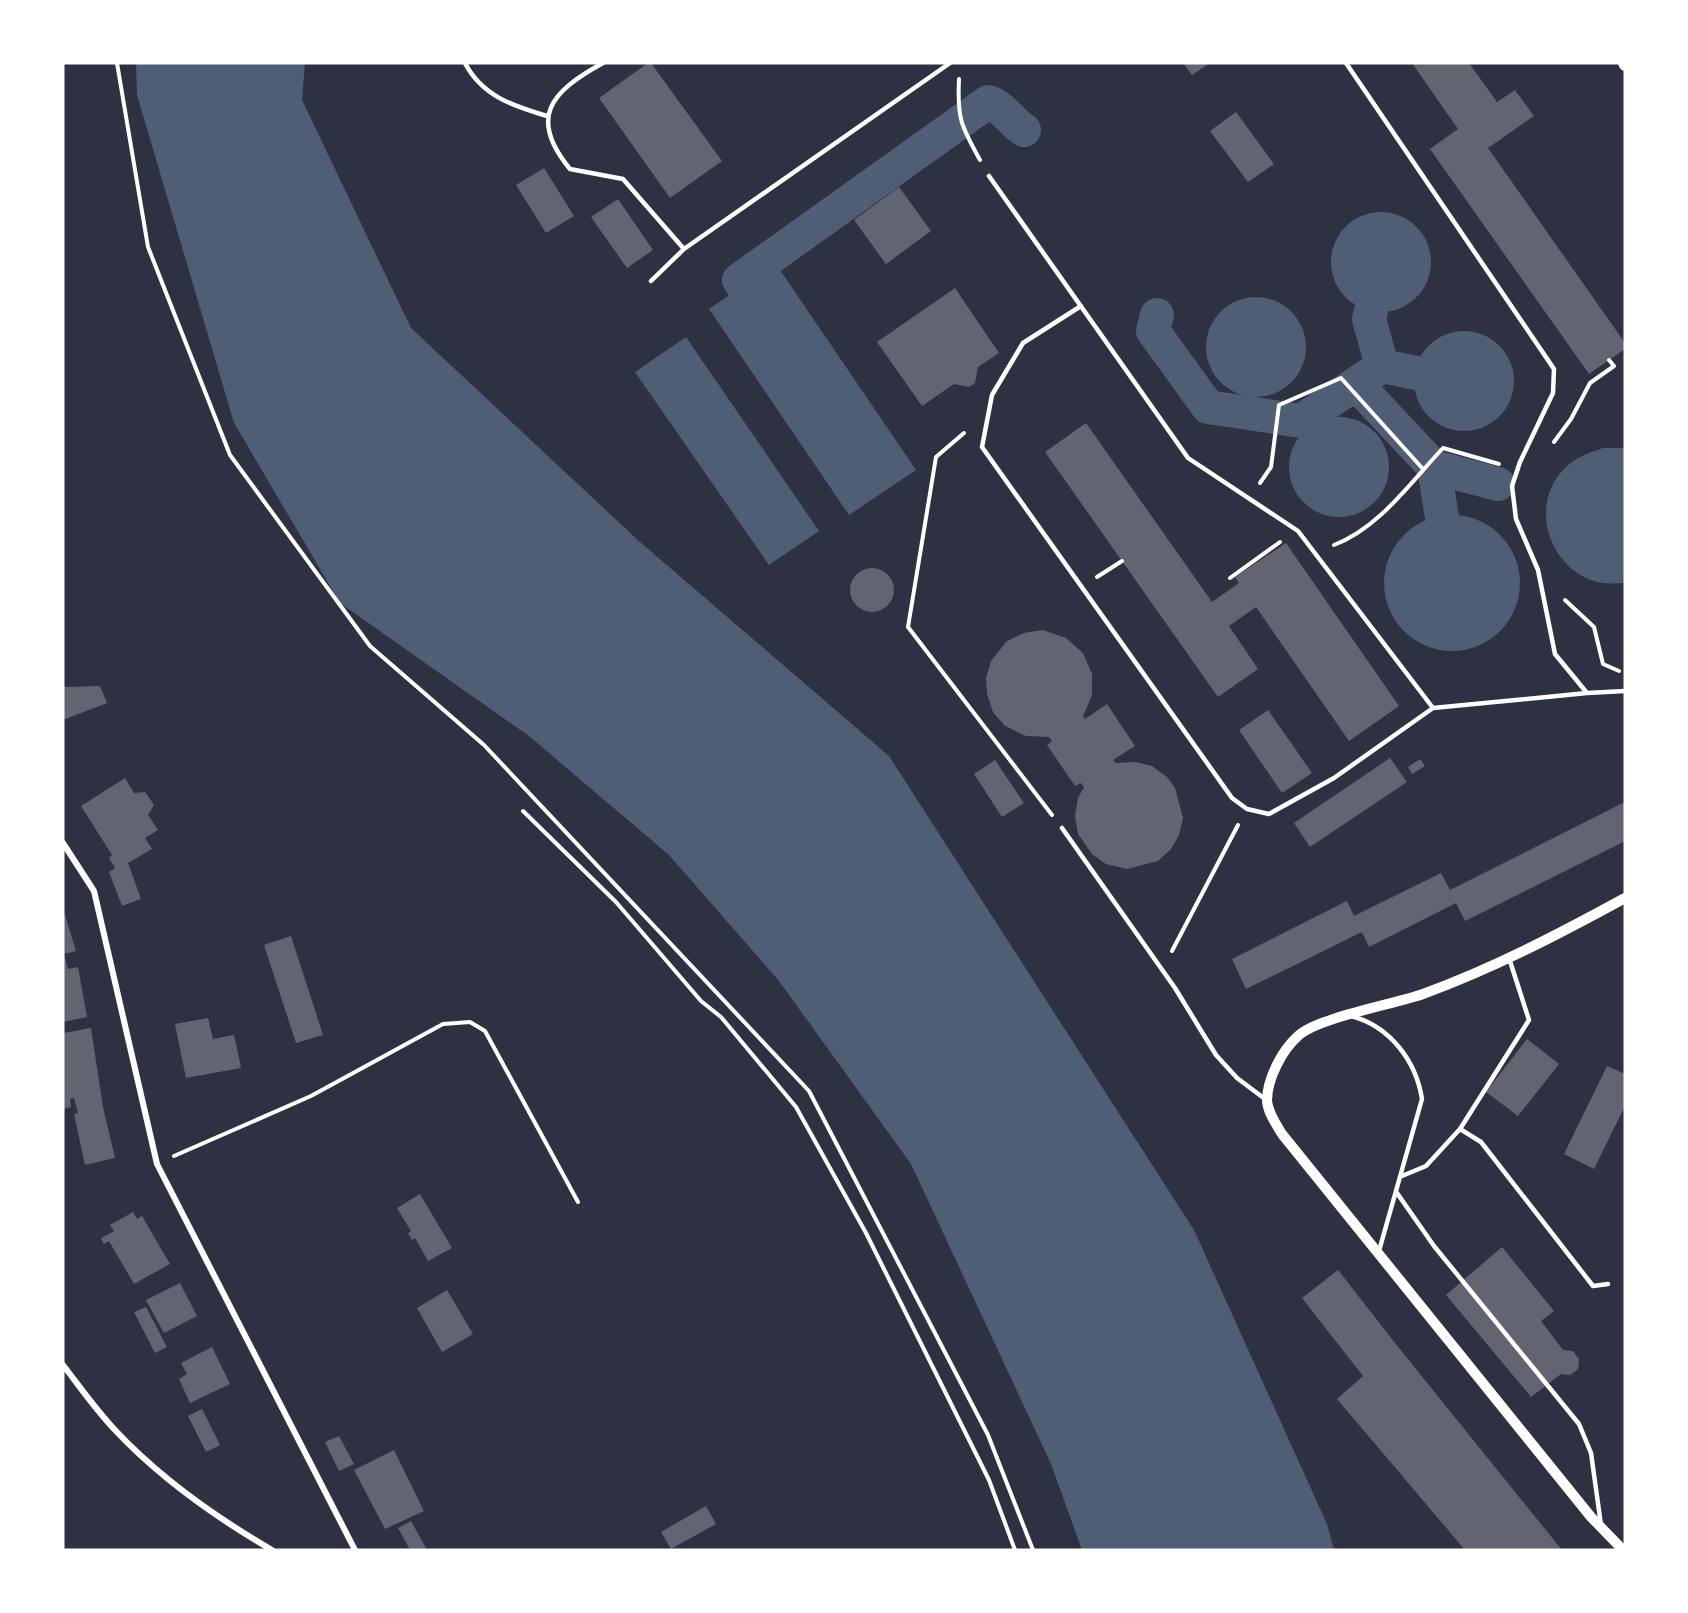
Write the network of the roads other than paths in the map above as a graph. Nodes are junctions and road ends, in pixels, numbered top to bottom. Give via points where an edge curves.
1 (465, 63) edge
2 (603, 63) edge
3 (950, 63) edge
4 (1346, 63) edge
5 (547, 116) junction
6 (989, 176) road end
7 (684, 249) junction
8 (651, 281) dead end
9 (1081, 306) junction
10 (1625, 691) edge
11 (1587, 693) junction
12 (1433, 708) junction
13 (1062, 828) road end
14 (63, 843) edge
15 (1625, 898) edge
16 (1509, 958) junction
17 (1349, 1016) junction
18 (1267, 1100) junction
19 (1460, 1129) junction
20 (1401, 1176) junction
21 (1397, 1193) junction
22 (1378, 1253) junction
23 (1608, 1284) dead end
24 (63, 1365) edge
25 (1602, 1528) junction
26 (272, 1550) edge
27 (355, 1550) edge
28 (1623, 1550) edge

1 - 5 lane via 472,77 491,95
2 - 5 lane via 552,102
3 - 7 lane
4 - 11 lane via 1554,369 1553,393 1512,486 1516,519 1538,570 1555,654
5 - 7 lane via 548,137 570,170 623,179
6 - 9 lane
7 - 8 lane
9 - 12 lane via 1188,458 1298,531
9 - 12 lane via 1023,343 992,395 982,447 1232,798 1247,809 1269,814 1334,778
10 - 11 lane
11 - 12 lane
13 - 18 lane via 1162,970 1216,1055 1237,1078
14 - 27 street via 94,891 157,1164
15 - 16 street
16 - 17 street via 1422,994
16 - 19 lane via 1529,1020
17 - 18 street via 1299,1034 1273,1074
17 - 20 lane via 1382,1029 1398,1046 1419,1081 1422,1099
18 - 22 street via 1282,1134
19 - 20 lane via 1426,1166
19 - 23 lane via 1481,1142 1593,1286
20 - 21 lane
21 - 22 lane
21 - 25 lane via 1434,1246 1579,1424 1591,1453
22 - 25 street
24 - 26 street via 115,1430 169,1479
25 - 28 street

